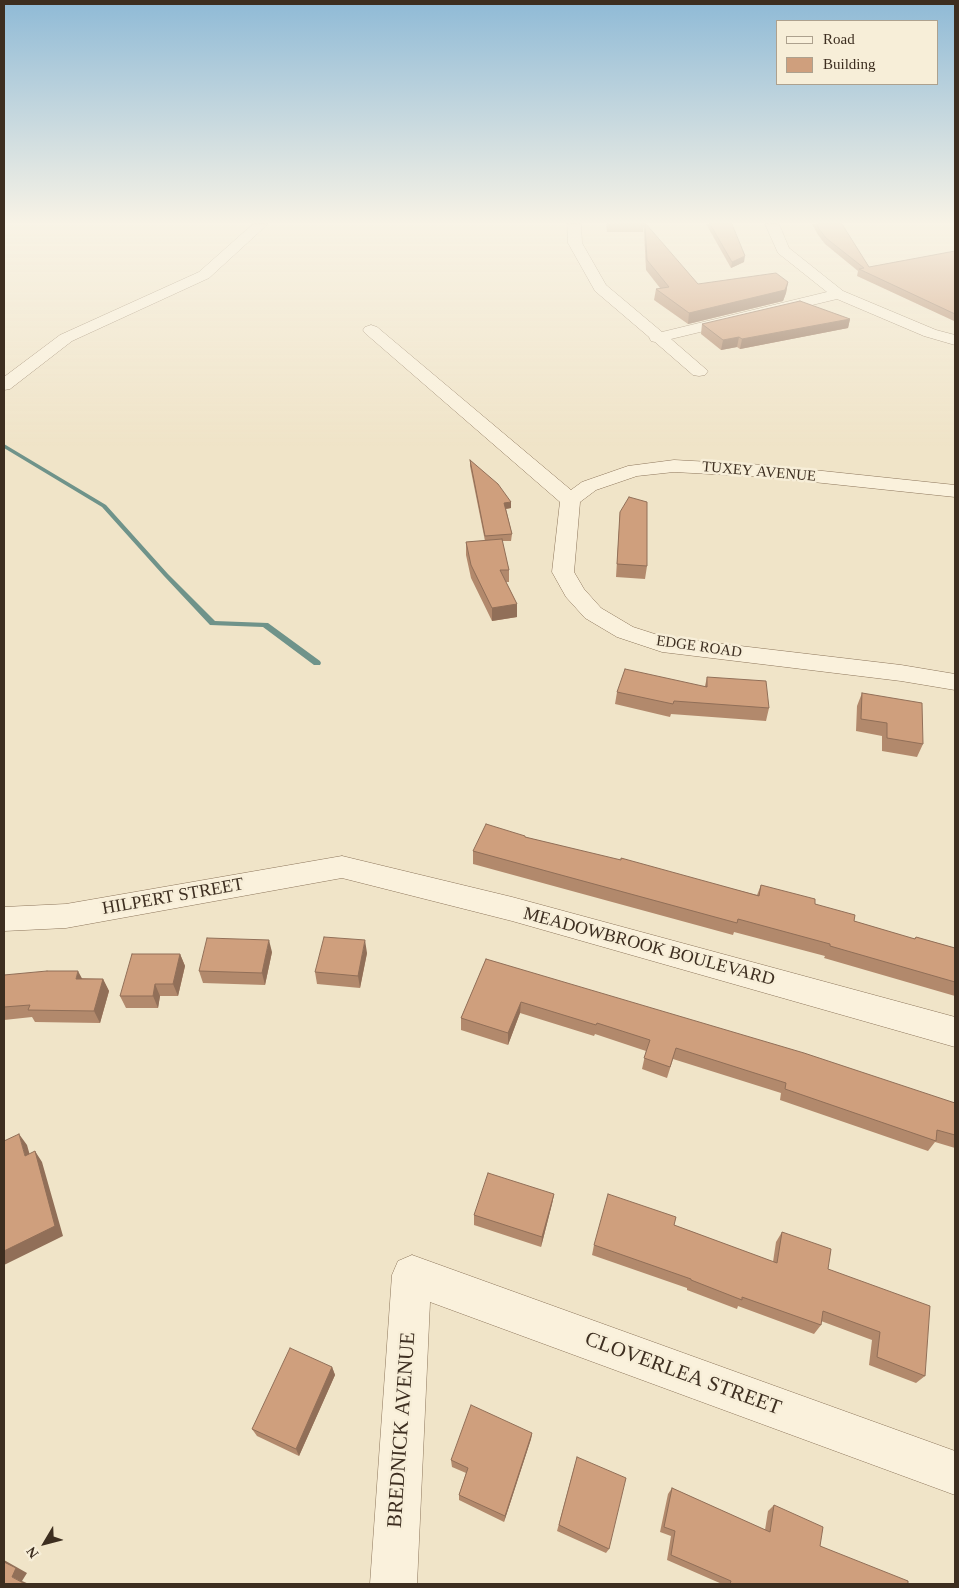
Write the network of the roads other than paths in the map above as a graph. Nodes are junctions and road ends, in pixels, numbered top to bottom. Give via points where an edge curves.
1 (152, 298) edge
2 (612, 298) edge
3 (821, 298) edge
4 (848, 298) edge
5 (370, 330) dead end
6 (657, 338) junction
7 (955, 340) edge
8 (699, 372) dead end
9 (4, 385) edge
10 (955, 491) edge
11 (570, 500) junction
12 (955, 682) edge
13 (342, 867) joint
14 (4, 919) edge
15 (955, 1032) edge
16 (412, 1275) joint
17 (955, 1473) edge
18 (393, 1584) edge

1 - 9 street via 66,338
2 - 6 street
3 - 6 street
4 - 7 street via 930,333
5 - 11 street
6 - 8 street
10 - 11 street, TUXEY AVENUE via 766,471 674,466 636,470 607,479 589,486
11 - 12 street, EDGE ROAD via 564,572 574,592 593,613 625,632 662,644
13 - 14 street, HILPERT STREET via 66,916
13 - 15 street, MEADOWBROOK BOULEVARD via 512,909
16 - 17 street, CLOVERLEA STREET
16 - 18 street, BREDNICK AVENUE

